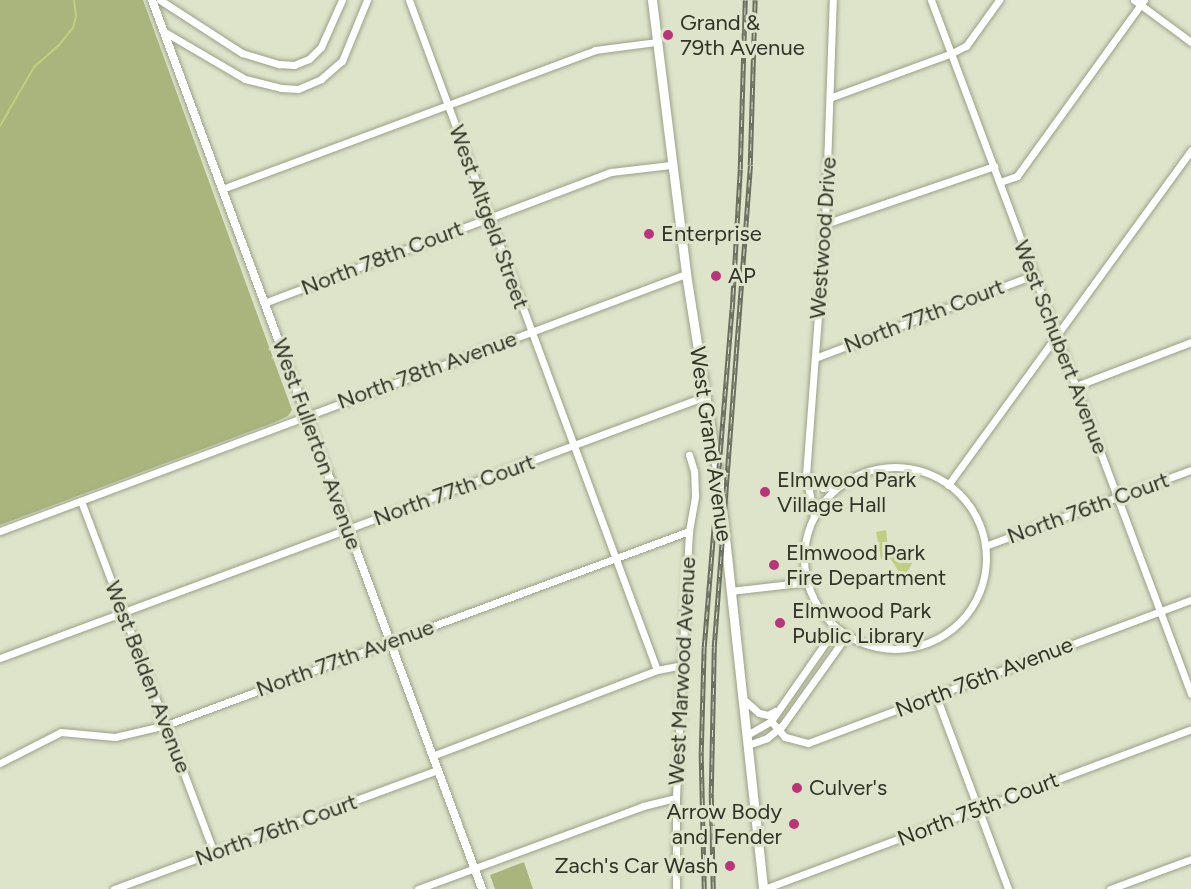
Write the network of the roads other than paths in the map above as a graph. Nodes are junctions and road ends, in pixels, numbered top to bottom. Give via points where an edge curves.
1 (152, 0) edge
2 (160, 0) edge
3 (342, 0) edge
4 (367, 0) edge
5 (409, 0) edge
6 (652, 0) edge
7 (833, 0) edge
8 (931, 0) edge
9 (999, 0) edge
10 (1140, 2) edge
11 (163, 31) junction
12 (657, 42) junction
13 (1191, 42) edge
14 (952, 53) junction
15 (831, 97) junction
16 (447, 105) junction
17 (1191, 150) edge
18 (671, 165) junction
19 (994, 166) junction
20 (1000, 182) junction
21 (222, 189) junction
22 (489, 218) junction
23 (825, 224) junction
24 (686, 274) junction
25 (1033, 275) junction
26 (264, 303) junction
27 (531, 332) junction
28 (1057, 336) junction
29 (1191, 342) edge
30 (815, 358) junction
31 (1076, 386) junction
32 (706, 396) junction
33 (306, 416) junction
34 (573, 445) junction
35 (689, 455) dead end
36 (1191, 470) edge
37 (806, 475) junction
38 (948, 485) junction
39 (836, 486) junction
40 (1118, 497) junction
41 (81, 501) junction
42 (814, 517) junction
43 (348, 529) junction
44 (0, 531) edge
45 (689, 531) junction
46 (985, 546) junction
47 (615, 558) junction
48 (808, 582) junction
49 (730, 591) junction
50 (1191, 600) edge
51 (1160, 612) junction
52 (123, 613) junction
53 (838, 629) junction
54 (847, 635) junction
55 (390, 642) junction
56 (0, 658) edge
57 (682, 665) junction
58 (657, 670) junction
59 (1191, 694) edge
60 (936, 696) junction
61 (743, 699) junction
62 (778, 710) junction
63 (771, 721) junction
64 (166, 725) junction
65 (1191, 729) edge
66 (777, 731) junction
67 (747, 740) junction
68 (432, 756) junction
69 (0, 763) edge
70 (438, 770) junction
71 (676, 798) junction
72 (978, 809) junction
73 (214, 853) junction
74 (1191, 859) edge
75 (474, 868) junction
76 (114, 889) edge
77 (418, 889) edge
78 (482, 889) edge
79 (676, 889) edge
80 (764, 889) edge
81 (1008, 889) edge
82 (1110, 889) edge

1 - 11 street, West Fullerton Avenue
2 - 3 street via 242,53 294,65 309,59 321,47
4 - 11 street via 342,61 321,79 298,89 244,79
5 - 16 street, West Altgeld Street
6 - 12 main road, West Grand Avenue
7 - 15 street, Westwood Drive
8 - 14 street, West Schubert Avenue
9 - 14 street via 966,46
10 - 13 street
10 - 20 street via 1017,176
11 - 21 street, West Fullerton Avenue
12 - 16 street via 595,50
12 - 18 main road, West Grand Avenue
14 - 15 street
14 - 19 street, West Schubert Avenue
15 - 23 street, Westwood Drive
16 - 21 street
16 - 22 street, West Altgeld Street
17 - 28 street
18 - 22 street, North 78th Court via 611,172
18 - 24 main road, West Grand Avenue
19 - 20 street, West Schubert Avenue
19 - 23 street
20 - 25 street, West Schubert Avenue
21 - 26 street, West Fullerton Avenue
22 - 26 street, North 78th Court
22 - 27 street, West Altgeld Street
23 - 30 street, Westwood Drive
24 - 27 street, North 78th Avenue
24 - 32 main road, West Grand Avenue
25 - 28 street, West Schubert Avenue
25 - 30 street, North 77th Court
26 - 33 street, West Fullerton Avenue
27 - 33 street, North 78th Avenue
27 - 34 street, West Altgeld Street
28 - 31 street, West Schubert Avenue
28 - 38 street
29 - 31 street
30 - 37 street, Westwood Drive
31 - 40 street, West Schubert Avenue
32 - 34 street, North 77th Court
32 - 49 main road, West Grand Avenue
33 - 41 street, North 78th Avenue
33 - 43 street, West Fullerton Avenue
34 - 43 street, North 77th Court
34 - 47 street, West Altgeld Street
35 - 45 street, West Marwood Avenue via 695,496
36 - 40 street, North 76th Court
37 - 39 street via 823,488
37 - 42 street, Westwood Drive
38 - 39 street via 921,471 898,467 866,472
38 - 46 street via 971,510
39 - 42 street
40 - 46 street, North 76th Court
40 - 51 street, West Schubert Avenue
41 - 44 street, North 78th Avenue
41 - 52 street, West Belden Avenue
42 - 48 street via 805,548
43 - 52 street, North 77th Court
43 - 55 street, West Fullerton Avenue
45 - 47 street, North 77th Avenue
45 - 57 street, West Marwood Avenue
46 - 54 street via 984,572 977,597 962,619 944,634 918,646 896,649 875,647
47 - 55 street, North 77th Avenue
47 - 58 street, West Altgeld Street
48 - 49 street
48 - 53 street via 817,605
49 - 61 main road, West Grand Avenue
50 - 51 street, North 76th Avenue
51 - 59 street, West Schubert Avenue
51 - 60 street, North 76th Avenue
52 - 56 street, North 77th Court
52 - 64 street, West Belden Avenue
53 - 54 street
53 - 62 street
54 - 66 street
55 - 64 street, North 77th Avenue
55 - 68 street, West Fullerton Avenue
57 - 58 street
57 - 71 street, West Marwood Avenue
58 - 68 street
60 - 66 street, North 76th Avenue via 808,743 794,741
60 - 72 street
61 - 62 street via 762,715
61 - 67 main road, West Grand Avenue
62 - 63 street
63 - 66 street
63 - 67 street
64 - 69 street, North 77th Avenue via 115,737 61,732
64 - 73 street, West Belden Avenue
65 - 72 street, North 75th Court
66 - 67 street via 767,738
67 - 80 main road, West Grand Avenue
68 - 70 street, West Fullerton Avenue
70 - 73 street, North 76th Court
70 - 75 street, West Fullerton Avenue
71 - 75 street via 649,804
71 - 79 street, West Marwood Avenue
72 - 80 street, North 75th Court
72 - 81 street
73 - 76 street, North 76th Court
74 - 82 street
75 - 77 street
75 - 78 street, West Fullerton Avenue

